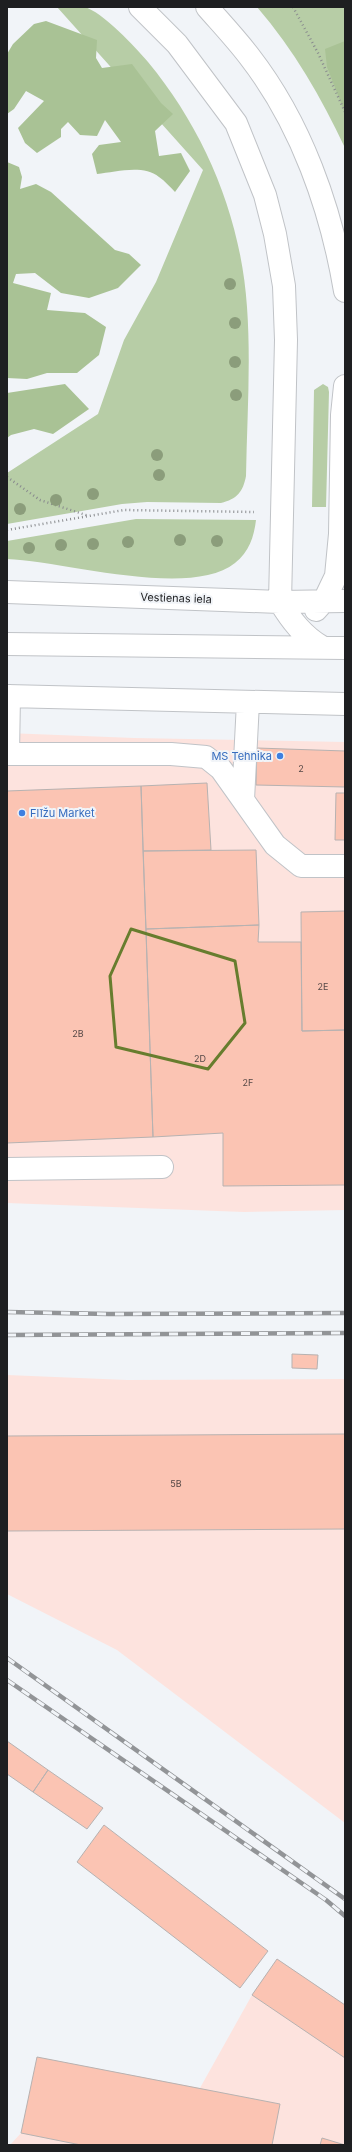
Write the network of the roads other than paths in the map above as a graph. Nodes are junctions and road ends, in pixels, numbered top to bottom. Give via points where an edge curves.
1 (140, 7) edge
2 (207, 7) edge
3 (345, 291) edge
4 (345, 386) edge
5 (7, 592) edge
6 (334, 601) edge
7 (280, 602) junction
8 (297, 626) junction
9 (7, 644) edge
10 (322, 647) junction
11 (250, 648) junction
12 (345, 648) edge
13 (8, 696) edge
14 (248, 702) junction
15 (345, 704) edge
16 (7, 754) edge
17 (243, 800) junction
18 (345, 866) edge
19 (162, 1167) dead end
20 (7, 1170) edge

1 - 7 main road via 177,44 236,123 265,195 275,234 284,292 286,340
2 - 3 main road via 249,56 278,99 298,139 321,192 338,252
4 - 6 main road
5 - 7 main road, Vestienas iela
6 - 7 main road, Vestienas iela
6 - 8 main road
7 - 8 main road
8 - 10 main road via 309,639
8 - 11 main road via 278,638
9 - 11 main road
10 - 11 main road
10 - 12 main road
13 - 14 main road
13 - 16 main road
14 - 15 main road
14 - 17 main road
16 - 17 main road via 171,754 206,757 221,769
17 - 18 main road via 275,845 301,866
19 - 20 main road

